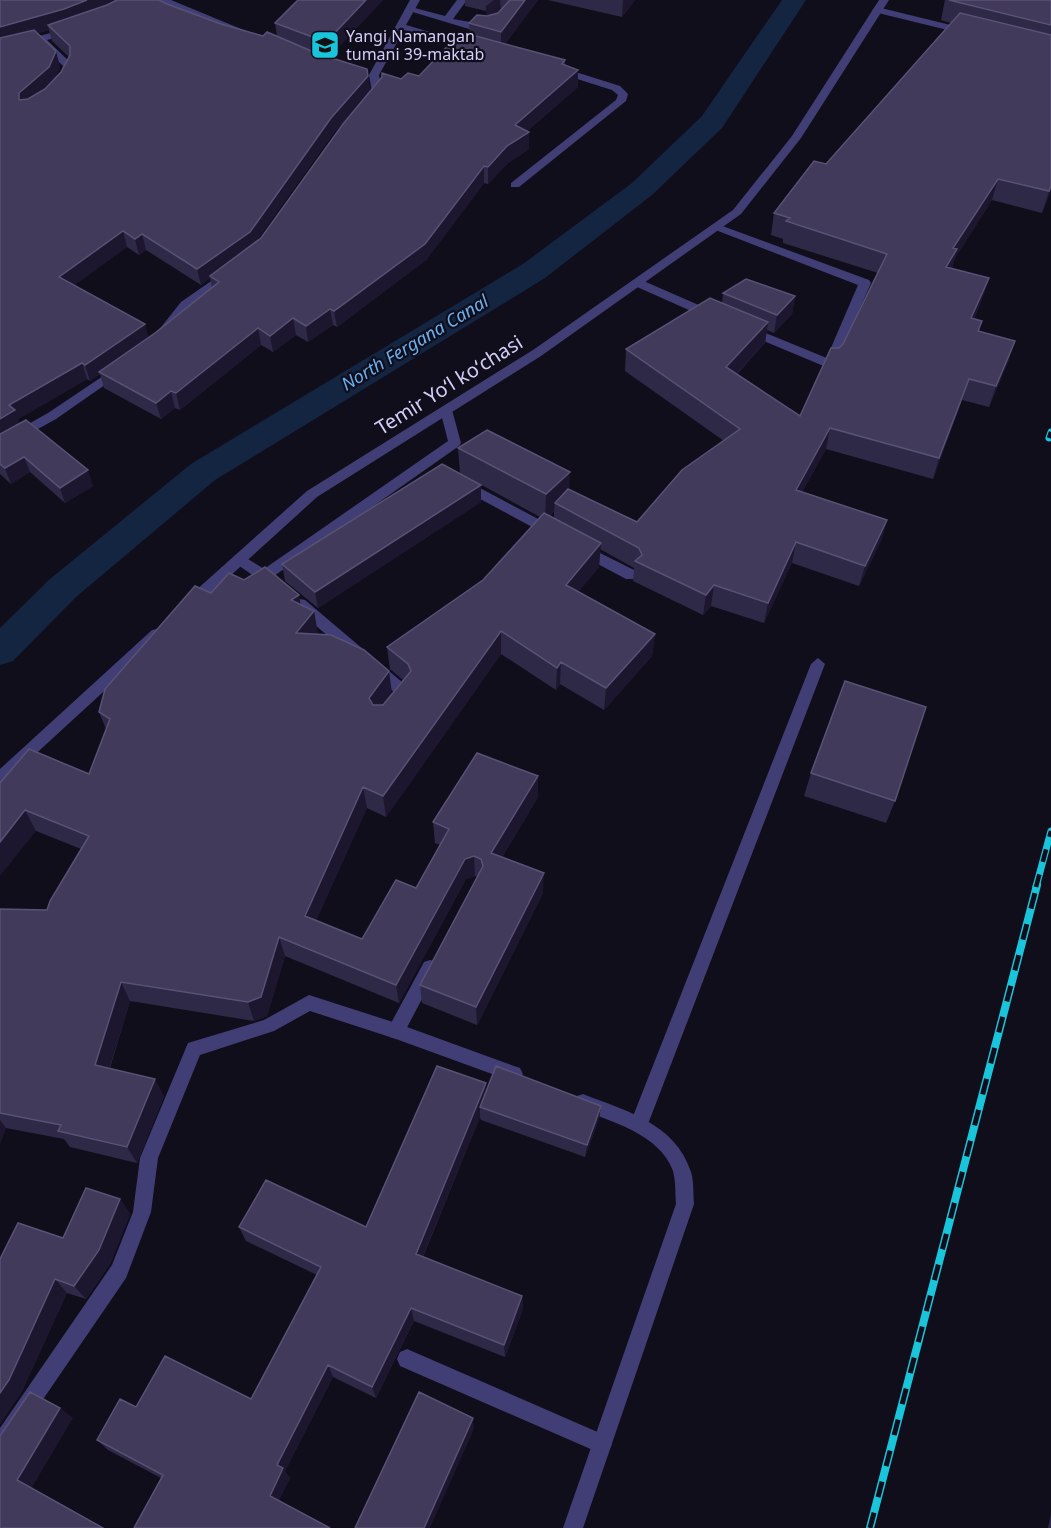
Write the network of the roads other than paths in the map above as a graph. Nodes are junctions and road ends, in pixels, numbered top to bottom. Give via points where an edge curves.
1 (162, 0) edge
2 (462, 0) edge
3 (413, 5) edge
4 (881, 5) edge
5 (447, 20) junction
6 (498, 23) edge
7 (400, 26) junction
8 (77, 28) edge
9 (247, 34) edge
10 (981, 36) edge
11 (42, 40) junction
12 (0, 49) edge
13 (488, 50) edge
14 (544, 65) edge
15 (57, 87) edge
16 (362, 110) edge
17 (515, 185) dead end
18 (717, 227) junction
19 (240, 265) edge
20 (639, 284) junction
21 (154, 345) edge
22 (126, 364) edge
23 (446, 410) junction
24 (0, 446) edge
25 (436, 469) junction
26 (240, 559) junction
27 (265, 575) junction
28 (631, 575) dead end
29 (818, 664) dead end
30 (387, 714) edge
31 (0, 778) edge
32 (441, 947) edge
33 (396, 1031) junction
34 (531, 1081) edge
35 (564, 1094) edge
36 (639, 1124) junction
37 (407, 1359) dead end
38 (602, 1444) junction
39 (0, 1445) edge
40 (573, 1528) edge

1 - 9 street
2 - 5 street
3 - 5 street
3 - 7 street
4 - 10 street
4 - 18 street, Temir Yoʻl koʻchasi via 796,138 737,212
5 - 6 street via 488,28
7 - 13 street
7 - 16 street via 369,74 377,92
8 - 11 street
11 - 12 street
11 - 15 street via 68,65 68,73
14 - 17 street via 599,81 623,94 621,101
18 - 20 street, Temir Yoʻl koʻchasi
18 - 20 street via 865,283 830,364
19 - 21 street via 185,305
20 - 23 street, Temir Yoʻl koʻchasi
22 - 24 street via 52,416
23 - 25 street via 455,443
23 - 26 street, Temir Yoʻl koʻchasi via 312,494
25 - 27 street
25 - 28 street
26 - 27 street
26 - 31 street, Temir Yoʻl koʻchasi
27 - 30 street via 404,692
29 - 36 street
32 - 33 street
33 - 34 street
33 - 39 street via 309,1003 268,1026 194,1049 149,1158 142,1212 119,1271
35 - 36 street
36 - 38 street via 669,1146 682,1172 685,1204
37 - 38 street
38 - 40 street

